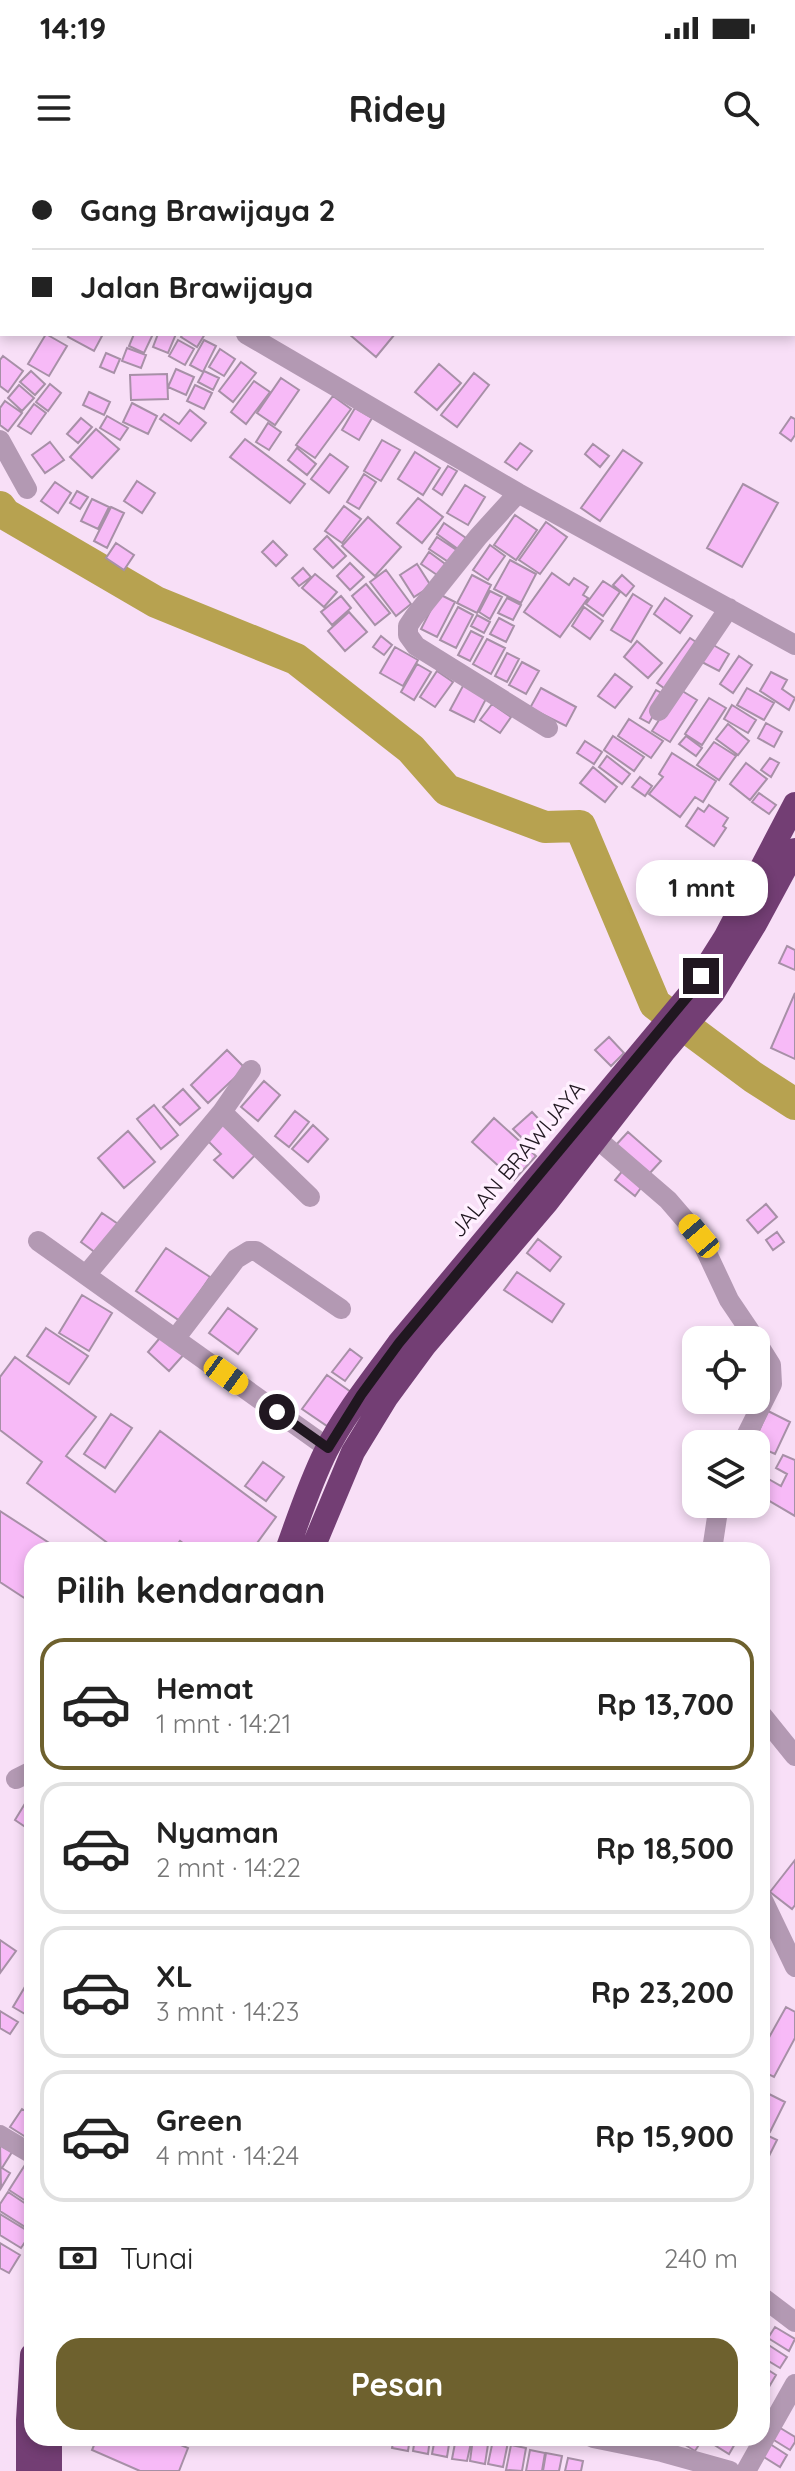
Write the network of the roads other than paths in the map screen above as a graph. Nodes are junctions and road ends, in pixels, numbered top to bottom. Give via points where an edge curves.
1 (249, 336) edge
2 (0, 440) edge
3 (27, 489) dead end
4 (518, 493) junction
5 (729, 608) junction
6 (795, 645) edge
7 (659, 711) dead end
8 (548, 728) dead end
9 (795, 804) edge
10 (795, 850) edge
11 (695, 1001) junction
12 (654, 1050) junction
13 (251, 1070) dead end
14 (222, 1112) junction
15 (596, 1138) junction
16 (310, 1197) dead end
17 (38, 1241) dead end
18 (86, 1275) junction
19 (341, 1309) dead end
20 (747, 1326) edge
21 (175, 1339) junction
22 (770, 1363) edge
23 (770, 1388) edge
24 (328, 1448) junction
25 (717, 1518) edge
26 (290, 1542) edge
27 (315, 1542) edge
28 (713, 1542) edge
29 (770, 1725) edge
30 (795, 1756) edge
31 (770, 1915) edge
32 (795, 1967) edge
33 (0, 2135) edge
34 (24, 2149) edge
35 (770, 2303) edge
36 (795, 2322) edge
37 (795, 2384) edge
38 (770, 2428) edge
39 (28, 2446) edge
40 (50, 2446) edge
41 (668, 2446) edge
42 (760, 2446) edge
43 (28, 2471) edge
44 (50, 2471) edge
45 (730, 2471) edge
46 (746, 2471) edge

1 - 4 street
2 - 3 street
4 - 5 street
4 - 8 street via 414,617 408,635 416,646
5 - 6 street
5 - 7 street
9 - 11 highway, JALAN BRAWIJAYA
10 - 11 highway, JALAN BRAWIJAYA via 713,993
11 - 12 highway, JALAN BRAWIJAYA
12 - 15 highway, JALAN BRAWIJAYA
12 - 24 highway, JALAN BRAWIJAYA via 399,1343
13 - 14 street
14 - 16 street
14 - 18 street
15 - 20 street via 668,1200 699,1236
15 - 27 highway, JALAN BRAWIJAYA via 425,1345 379,1409 353,1452
17 - 18 street
18 - 21 street
19 - 21 street via 249,1251 236,1259
21 - 24 street
22 - 23 street
24 - 26 highway, JALAN BRAWIJAYA
25 - 28 street
29 - 30 street
31 - 32 street
33 - 34 street
35 - 36 street
37 - 38 street
39 - 43 highway
40 - 44 highway
41 - 45 street
42 - 46 street

